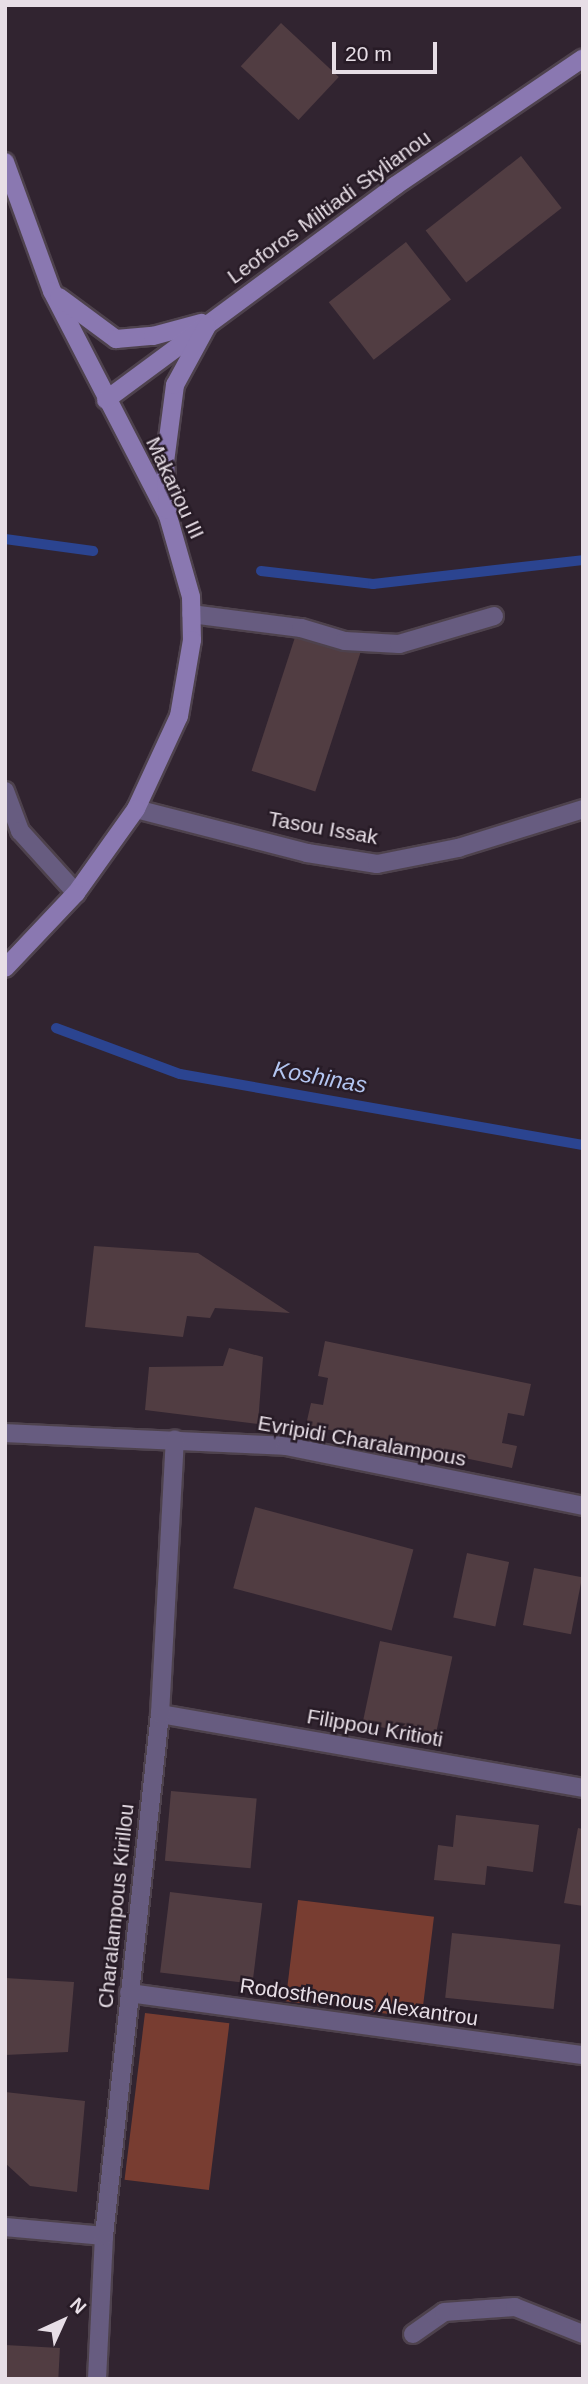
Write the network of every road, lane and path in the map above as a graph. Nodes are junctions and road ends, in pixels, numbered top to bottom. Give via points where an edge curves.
1 (583, 58) edge
2 (5, 162) edge
3 (52, 291) junction
4 (211, 320) junction
5 (106, 400) junction
6 (168, 516) junction
7 (191, 614) junction
8 (494, 616) dead end
9 (5, 791) edge
10 (136, 809) junction
11 (583, 809) edge
12 (76, 893) junction
13 (5, 968) edge
14 (5, 1433) edge
15 (176, 1438) junction
16 (583, 1506) edge
17 (160, 1714) junction
18 (583, 1787) edge
19 (129, 1993) junction
20 (583, 2055) edge
21 (5, 2227) edge
22 (104, 2236) junction
23 (413, 2334) dead end
24 (583, 2334) edge
25 (97, 2379) edge

1 - 4 main road, Leoforos Miltiadi Stylianou via 395,186
2 - 3 main road, Makariou III
3 - 4 main road via 116,339 153,336
3 - 5 main road, Makariou III
4 - 5 main road, Leoforos Miltiadi Stylianou
4 - 6 main road via 175,385 165,462
5 - 6 main road, Makariou III
6 - 7 main road, Makariou III via 182,556
7 - 8 street via 301,628 345,641 399,644
7 - 10 main road, Makariou III via 192,640 179,716
9 - 12 street via 20,831
10 - 11 street, Tasou Issak via 307,853 377,864 458,848
10 - 12 main road, Makariou III
12 - 13 main road, Makariou III
14 - 15 street, Evripidi Charalampous
15 - 16 street, Evripidi Charalampous via 286,1446
15 - 17 street, Charalampous Kirillou
17 - 18 street, Filippou Kritioti
17 - 19 street, Charalampous Kirillou
19 - 20 street, Rodosthenous Alexantrou
19 - 22 street, Charalampous Kirillou
21 - 22 street
22 - 25 street, Charalampous Kirillou
23 - 24 street via 444,2312 515,2307

